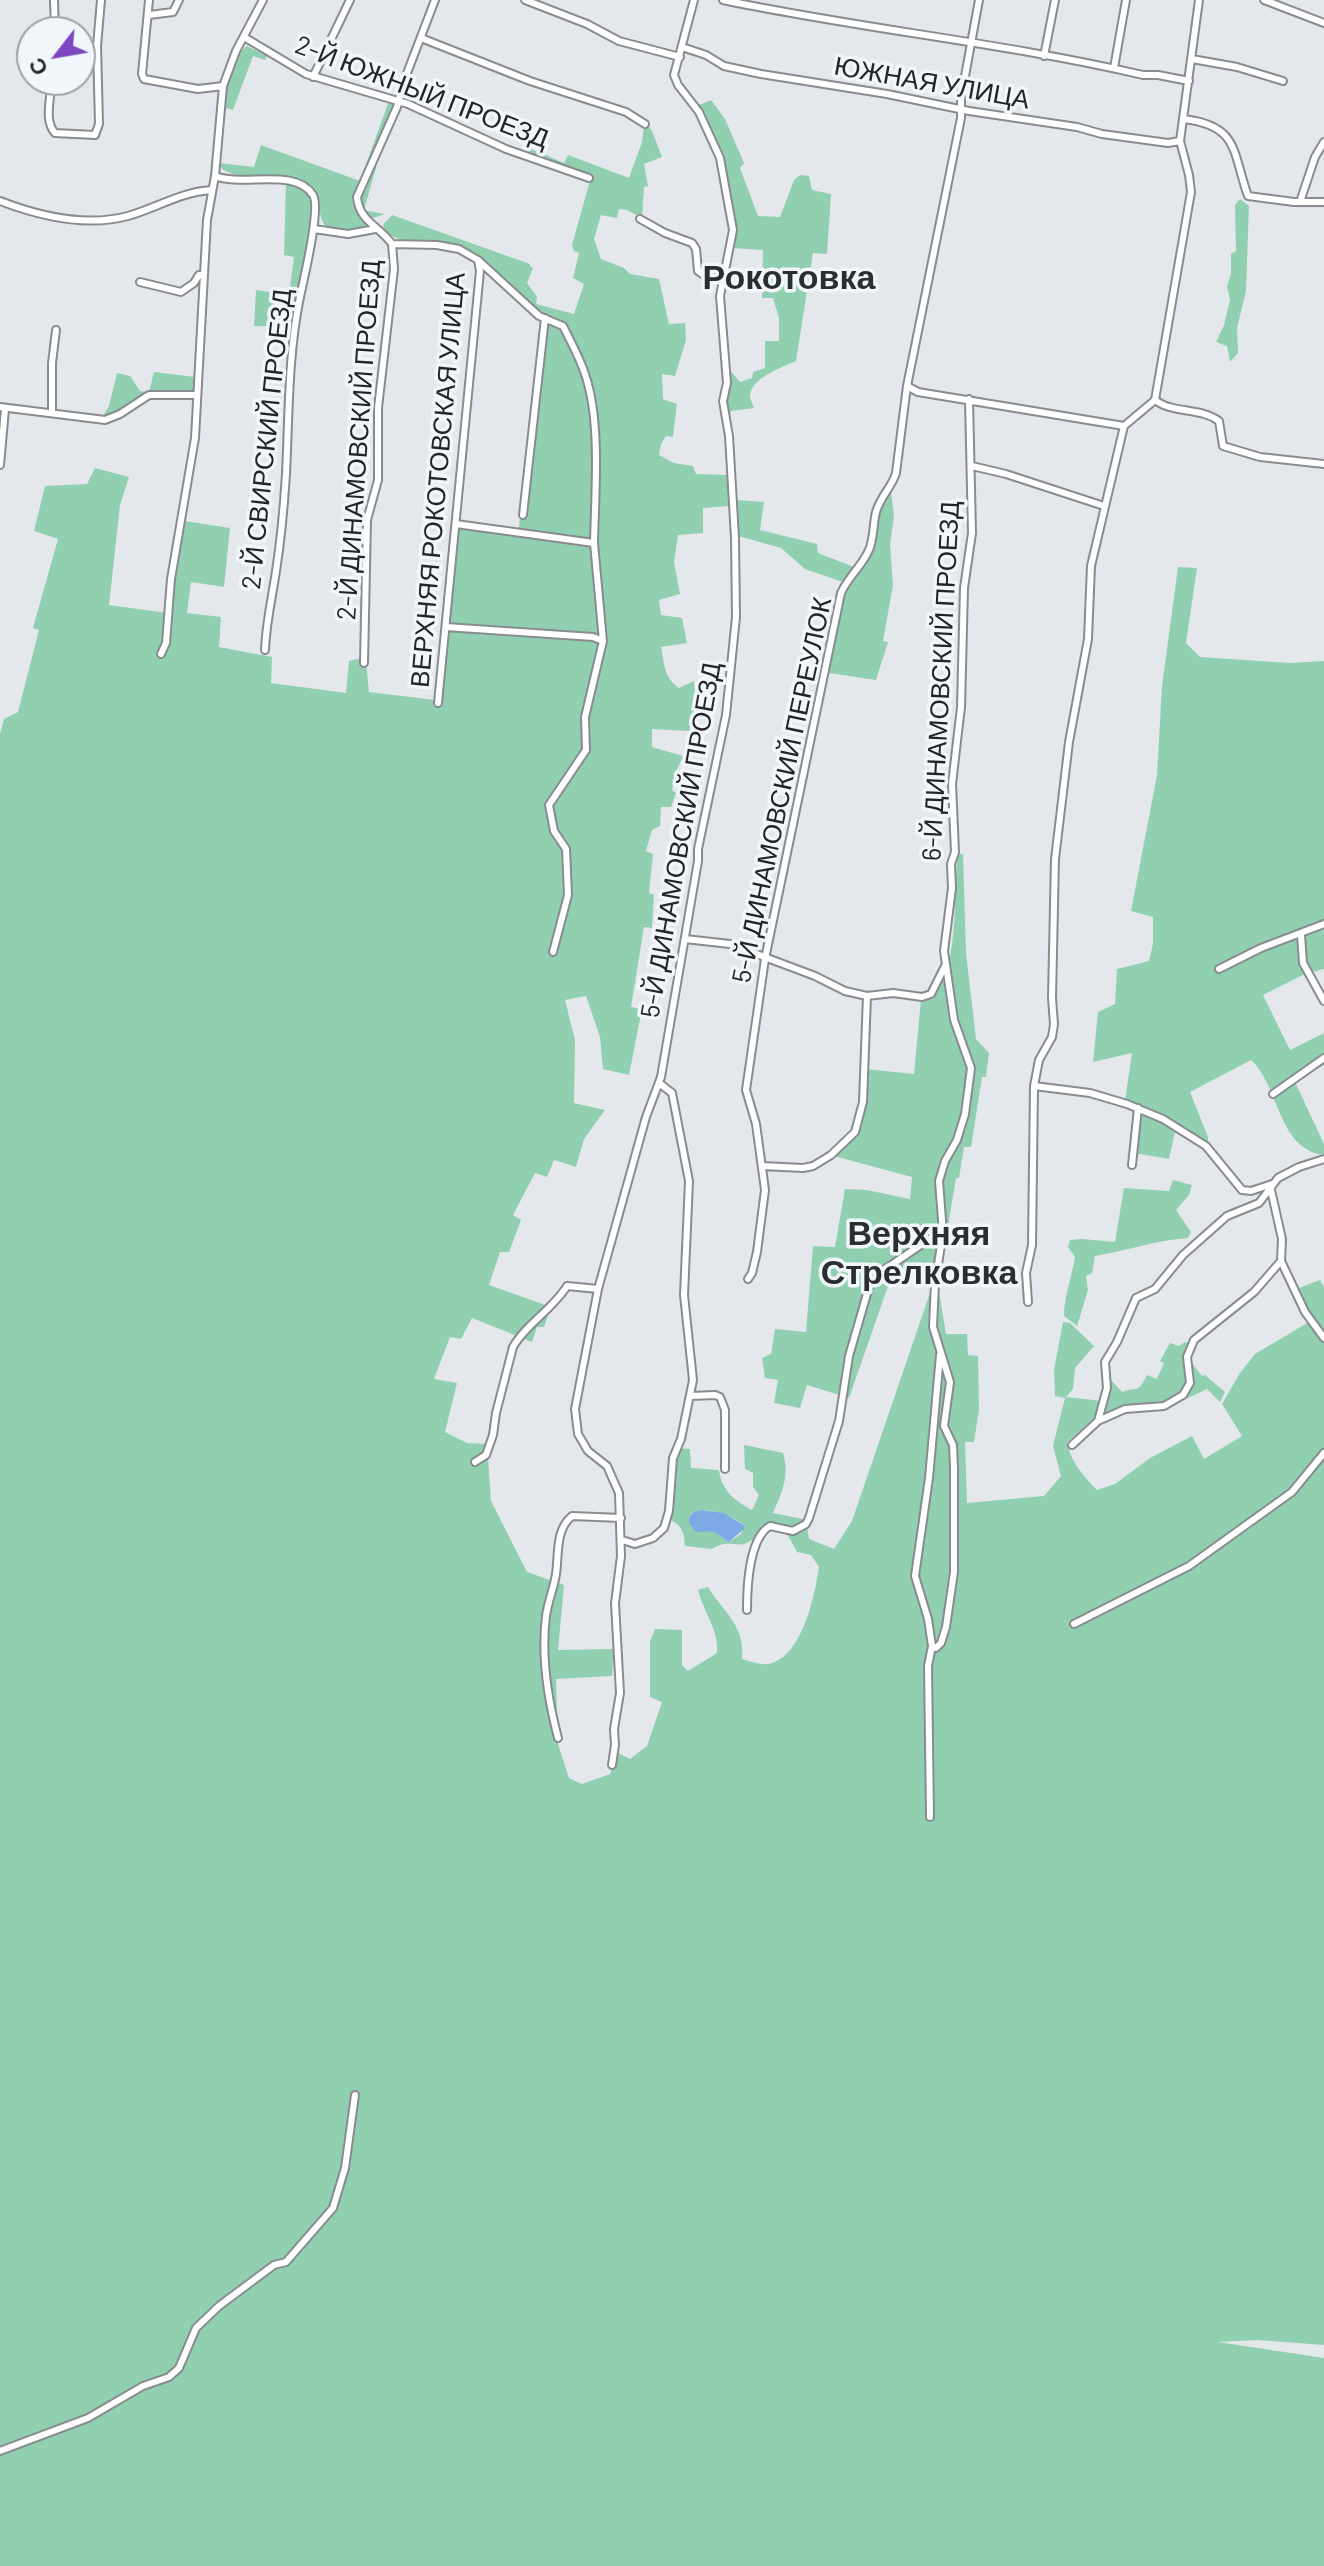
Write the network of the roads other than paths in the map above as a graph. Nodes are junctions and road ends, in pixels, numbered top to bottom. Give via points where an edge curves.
1 (101, 0) edge
2 (149, 0) edge
3 (179, 0) edge
4 (263, 0) edge
5 (350, 0) edge
6 (435, 0) edge
7 (525, 0) edge
8 (694, 0) edge
9 (723, 0) edge
10 (979, 0) edge
11 (1055, 0) edge
12 (1126, 0) edge
13 (1199, 0) edge
14 (1264, 0) edge
15 (149, 15) junction
16 (1324, 23) edge
17 (244, 37) junction
18 (421, 38) junction
19 (971, 44) junction
20 (682, 47) junction
21 (1044, 56) junction
22 (680, 57) junction
23 (1192, 59) junction
24 (1114, 68) junction
25 (313, 77) junction
26 (1189, 81) junction
27 (1283, 81) dead end
28 (223, 86) junction
29 (51, 96) edge
30 (398, 101) junction
31 (962, 110) junction
32 (1184, 119) junction
33 (645, 124) dead end
34 (1180, 141) junction
35 (1324, 142) edge
36 (215, 176) junction
37 (589, 178) dead end
38 (211, 190) junction
39 (0, 201) edge
40 (1300, 202) junction
41 (1324, 202) edge
42 (640, 219) dead end
43 (314, 229) junction
44 (375, 229) junction
45 (392, 244) junction
46 (478, 260) junction
47 (203, 275) junction
48 (722, 278) junction
49 (140, 282) dead end
50 (545, 318) junction
51 (56, 330) dead end
52 (907, 386) junction
53 (197, 395) junction
54 (969, 399) junction
55 (1155, 400) junction
56 (3, 408) edge
57 (52, 412) junction
58 (1124, 426) junction
59 (1324, 464) edge
60 (0, 465) edge
61 (972, 466) junction
62 (1104, 506) junction
63 (523, 515) dead end
64 (456, 524) junction
65 (594, 543) junction
66 (446, 627) junction
67 (603, 641) junction
68 (265, 650) dead end
69 (161, 654) dead end
70 (364, 663) dead end
71 (438, 703) dead end
72 (1324, 924) edge
73 (1301, 935) junction
74 (685, 939) junction
75 (553, 952) dead end
76 (765, 959) junction
77 (946, 964) junction
78 (1219, 969) dead end
79 (867, 996) junction
80 (1324, 1001) edge
81 (1324, 1058) edge
82 (659, 1083) junction
83 (1034, 1086) junction
84 (1273, 1094) dead end
85 (1138, 1108) junction
86 (1324, 1159) edge
87 (1132, 1165) dead end
88 (762, 1166) junction
89 (1271, 1187) junction
90 (943, 1233) junction
91 (1281, 1261) junction
92 (748, 1279) dead end
93 (598, 1289) junction
94 (1028, 1302) dead end
95 (1324, 1338) edge
96 (940, 1355) junction
97 (690, 1396) junction
98 (1098, 1421) junction
99 (1072, 1445) dead end
100 (1324, 1453) edge
101 (475, 1462) dead end
102 (725, 1469) dead end
103 (621, 1518) junction
104 (622, 1540) junction
105 (747, 1610) dead end
106 (1074, 1624) dead end
107 (932, 1646) junction
108 (558, 1738) dead end
109 (612, 1765) dead end
110 (930, 1817) dead end
111 (355, 2095) dead end
112 (0, 2451) edge

1 - 29 street via 97,132 91,137 55,133 50,127
2 - 15 street
3 - 15 street via 173,12
4 - 17 street
5 - 25 street
6 - 18 street
7 - 22 street via 619,41
8 - 20 street, 5-Й ДИНАМОВСКИЙ ПРОЕЗД
9 - 19 street
10 - 19 street
11 - 21 street
12 - 24 street
13 - 23 street
14 - 16 street
15 - 28 street via 144,79 198,89
17 - 25 street, 2-Й ЮЖНЫЙ ПРОЕЗД
17 - 28 street
18 - 30 street
18 - 33 street via 626,112
19 - 21 street
19 - 31 street
20 - 22 street, 5-Й ДИНАМОВСКИЙ ПРОЕЗД
20 - 31 street, ЮЖНАЯ УЛИЦА via 724,66
21 - 24 street
22 - 48 street, 5-Й ДИНАМОВСКИЙ ПРОЕЗД via 674,75 720,158 733,230
23 - 26 street
23 - 27 street
24 - 26 street
25 - 30 street, 2-Й ЮЖНЫЙ ПРОЕЗД
26 - 32 street
28 - 36 street
30 - 37 street, 2-Й ЮЖНЫЙ ПРОЕЗД via 506,149
30 - 44 street via 357,197 360,213
31 - 34 street, ЮЖНАЯ УЛИЦА via 1131,139
31 - 52 street
32 - 34 street
32 - 40 street via 1224,131 1248,196
34 - 55 street via 1191,192
35 - 40 street
36 - 38 street
36 - 43 street, 2-Й СВИРСКИЙ ПРОЕЗД via 279,179 306,187 316,204
38 - 39 street via 100,221 25,211
38 - 47 street
40 - 41 street
42 - 48 street via 692,243 698,271
43 - 44 street via 348,234
43 - 68 street, 2-Й СВИРСКИЙ ПРОЕЗД via 291,359 286,474
44 - 45 street, 2-Й ДИНАМОВСКИЙ ПРОЕЗД
45 - 46 street via 459,249
45 - 70 street, 2-Й ДИНАМОВСКИЙ ПРОЕЗД via 394,269 378,408 378,480 367,520
46 - 50 street
46 - 64 street, ВЕРХНЯЯ РОКОТОВСКАЯ УЛИЦА
47 - 49 street via 181,292
47 - 53 street
48 - 74 street, 5-Й ДИНАМОВСКИЙ ПРОЕЗД via 727,383 723,401 731,466 736,617 726,715
50 - 63 street
50 - 65 street via 563,326 590,390
51 - 57 street
52 - 54 street
52 - 76 street, 5-Й ДИНАМОВСКИЙ ПЕРЕУЛОК via 894,481 876,512 870,548 841,593
53 - 57 street via 149,395 105,420
53 - 69 street
54 - 58 street
54 - 61 street, 6-Й ДИНАМОВСКИЙ ПРОЕЗД
55 - 58 street
55 - 59 street via 1211,415 1219,421 1223,446 1260,457
56 - 57 street
56 - 60 street
58 - 62 street
61 - 62 street
61 - 77 street, 6-Й ДИНАМОВСКИЙ ПРОЕЗД
62 - 83 street via 1091,566 1088,639 1059,818 1054,1024
64 - 65 street
64 - 66 street, ВЕРХНЯЯ РОКОТОВСКАЯ УЛИЦА
65 - 67 street
66 - 67 street
66 - 71 street, ВЕРХНЯЯ РОКОТОВСКАЯ УЛИЦА
67 - 75 street via 585,717 586,750 549,805 554,831 566,849 568,895
72 - 73 street
73 - 78 street
73 - 80 street via 1303,963
74 - 76 street via 730,944
74 - 82 street, 5-Й ДИНАМОВСКИЙ ПРОЕЗД
76 - 79 street
76 - 88 street, 5-Й ДИНАМОВСКИЙ ПЕРЕУЛОК via 746,1090
77 - 79 street via 931,994
77 - 90 street, 6-Й ДИНАМОВСКИЙ ПРОЕЗД via 954,1020 971,1068 965,1114 940,1173
79 - 88 street via 864,1087 855,1132 813,1166
81 - 84 street
82 - 93 street, 5-Й ДИНАМОВСКИЙ ПРОЕЗД
82 - 97 street via 672,1093 689,1181 684,1295
83 - 85 street via 1090,1093
83 - 94 street
85 - 87 street
85 - 89 street via 1197,1139 1242,1190
86 - 89 street via 1278,1178
88 - 92 street, 5-Й ДИНАМОВСКИЙ ПЕРЕУЛОК via 765,1190
89 - 91 street
89 - 98 street via 1259,1203 1223,1219 1183,1255 1161,1284 1136,1298 1105,1362 1107,1388
90 - 96 street, 6-Й ДИНАМОВСКИЙ ПРОЕЗД via 933,1327
90 - 105 street via 884,1270 869,1287 849,1356 839,1421 809,1518 793,1531 770,1526 762,1532 747,1588
91 - 95 street
91 - 98 street via 1254,1292 1194,1340 1187,1357 1190,1383 1183,1395 1164,1406 1132,1407
93 - 101 street via 567,1286 518,1338 486,1455
93 - 103 street, 5-Й ДИНАМОВСКИЙ ПРОЕЗД via 575,1421 586,1448 607,1466 616,1483
96 - 107 street via 915,1576
96 - 107 street via 950,1382 944,1426 953,1445 954,1572 946,1627 941,1643
97 - 102 street via 715,1395 723,1404
97 - 104 street via 673,1458 664,1528 635,1544
98 - 99 street
100 - 106 street via 1292,1492 1202,1557
103 - 104 street, 5-Й ДИНАМОВСКИЙ ПРОЕЗД
103 - 108 street via 572,1516 559,1537 546,1617 549,1702
104 - 109 street, 5-Й ДИНАМОВСКИЙ ПРОЕЗД via 615,1603 620,1693
107 - 110 street
111 - 112 street via 345,2168 333,2208 286,2262 274,2265 196,2328 179,2368 169,2377 88,2418

